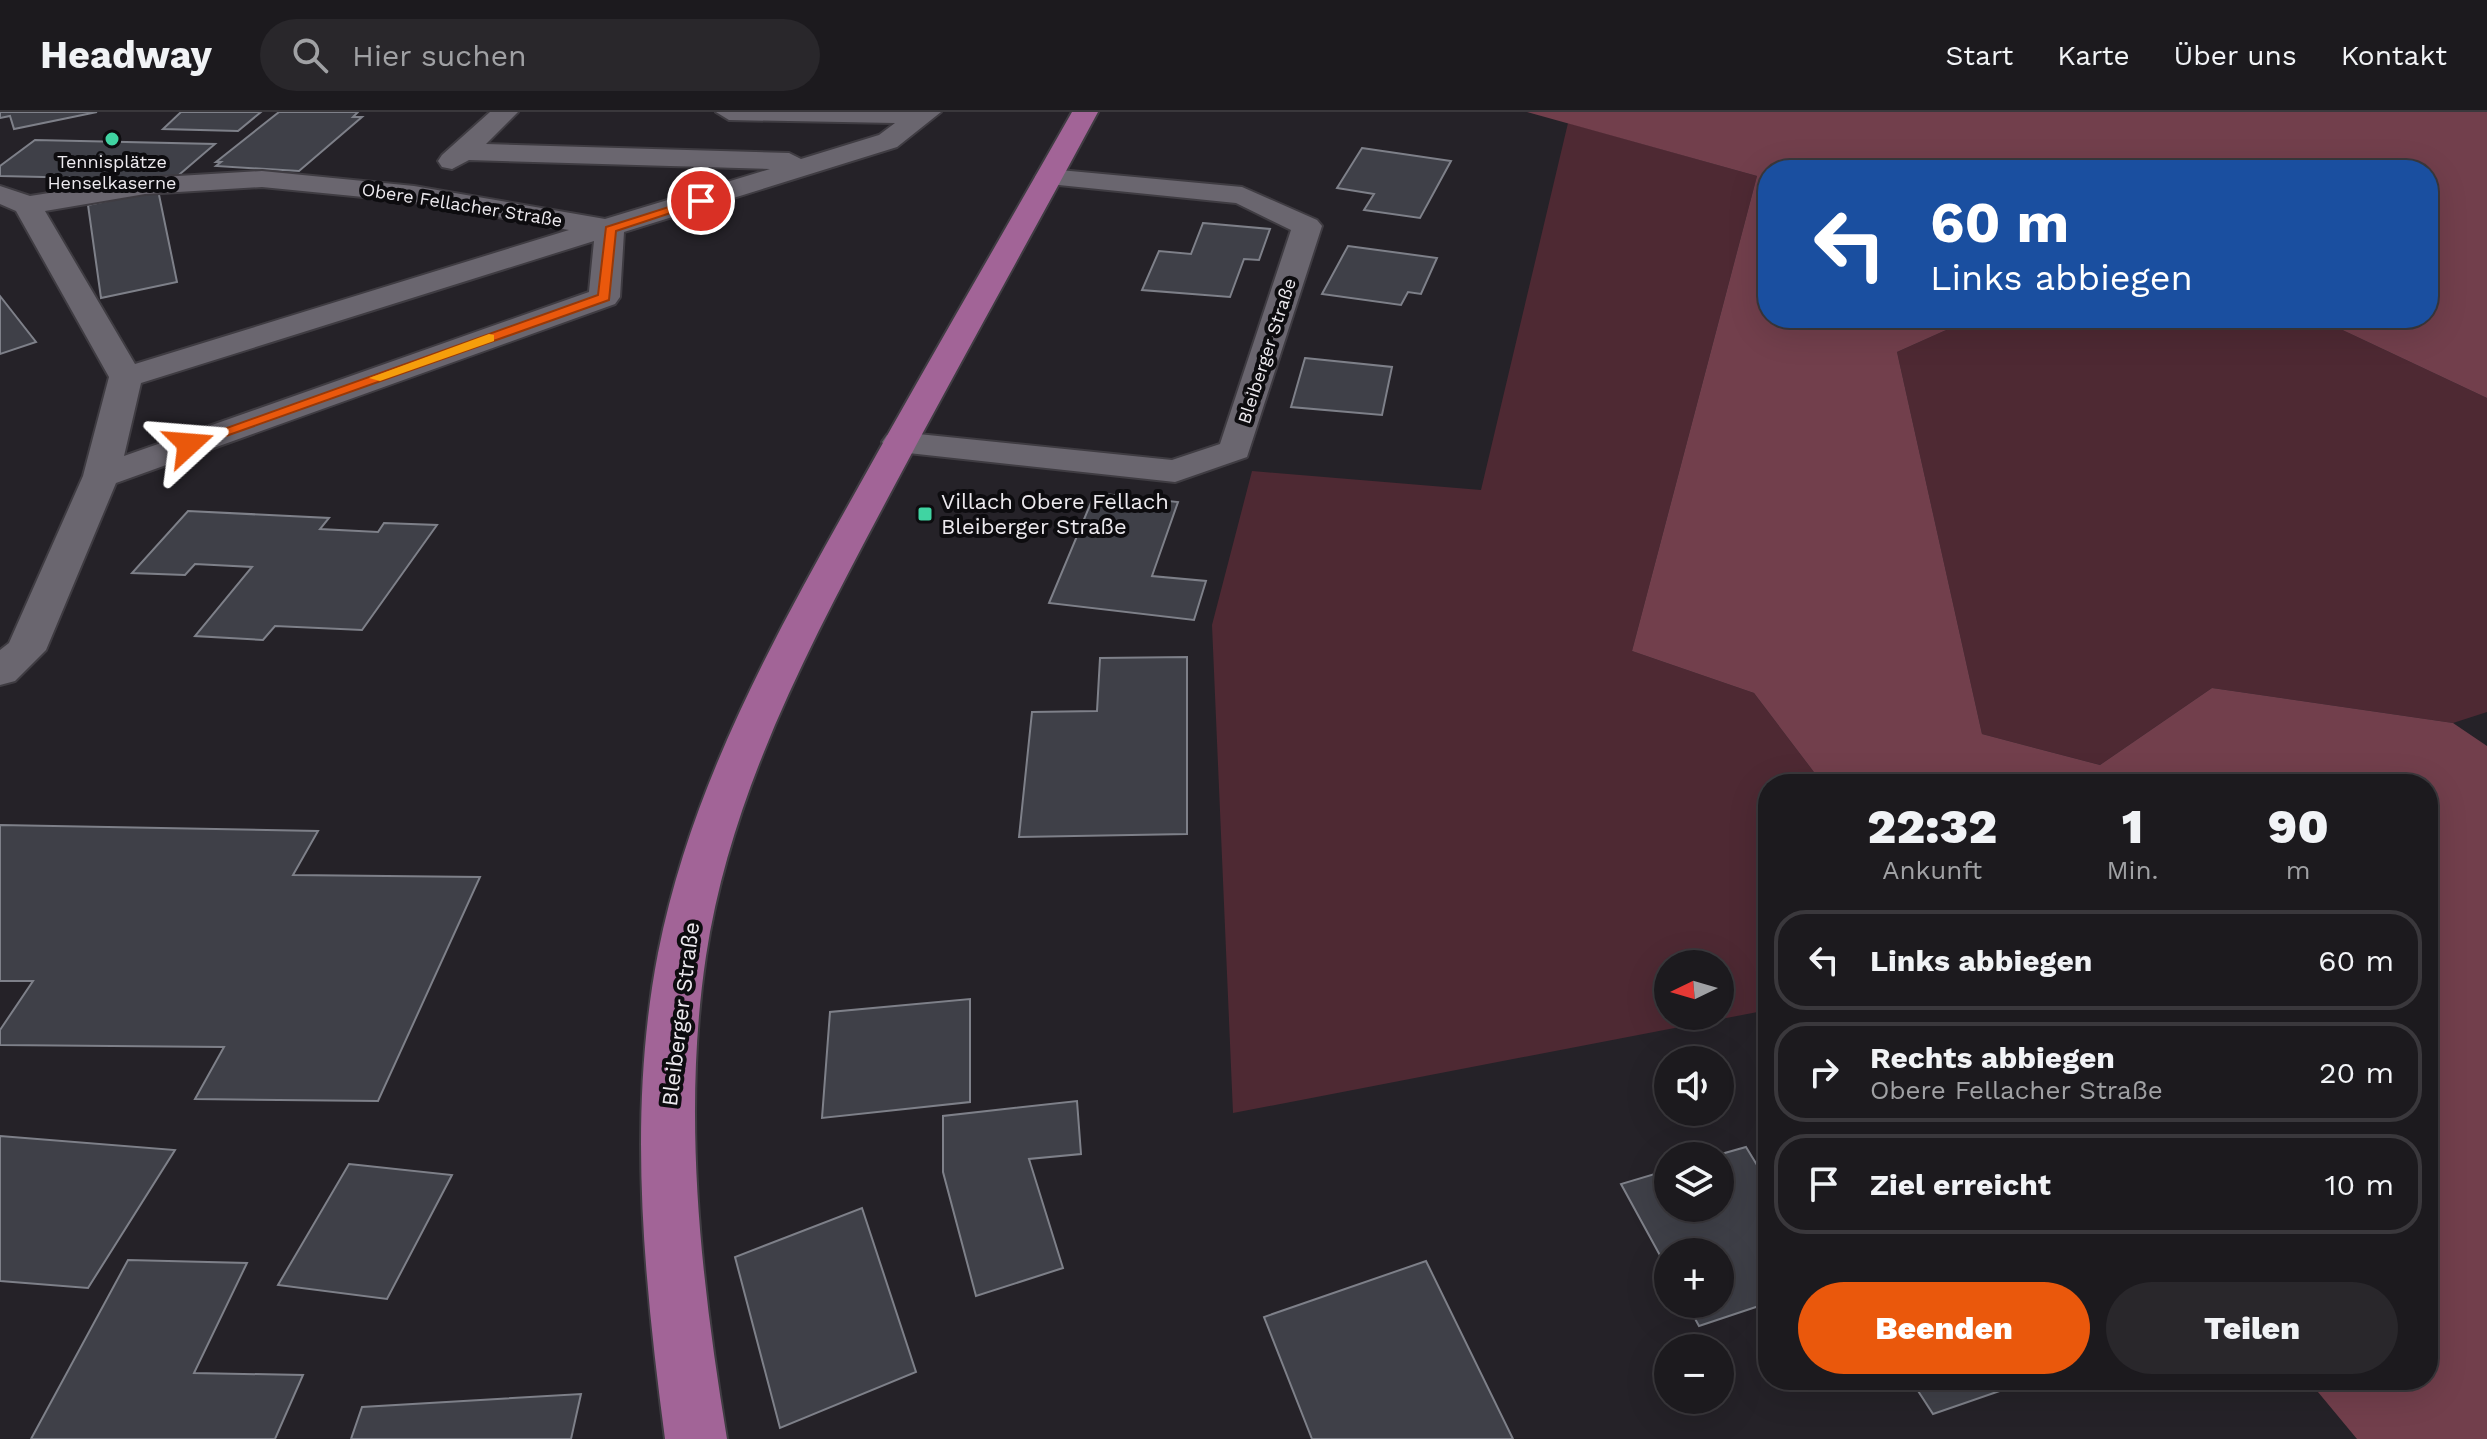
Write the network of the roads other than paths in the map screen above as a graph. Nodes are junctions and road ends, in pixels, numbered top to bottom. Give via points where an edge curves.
1 (505, 112) edge
2 (729, 112) edge
3 (1085, 112) edge
4 (925, 114) edge
5 (464, 152) junction
6 (822, 162) junction
7 (1049, 177) junction
8 (414, 194) junction
9 (13, 199) edge
10 (610, 229) junction
11 (126, 377) junction
12 (899, 442) junction
13 (101, 476) junction
14 (0, 671) edge
15 (696, 1439) edge

1 - 5 street
2 - 4 street
3 - 7 main road, Bleiberger Straße
4 - 6 street, Obere Fellacher Straße via 888,141
5 - 6 street
5 - 8 street
6 - 10 street, Obere Fellacher Straße
7 - 12 main road, Bleiberger Straße
7 - 12 street, Bleiberger Straße via 1242,195 1307,226 1235,450 1175,471
8 - 9 street, Obere Fellacher Straße via 262,179
8 - 10 street, Obere Fellacher Straße
9 - 11 street, Obere Fellacher Straße
10 - 11 street, Obere Fellacher Straße
10 - 13 street via 604,297
11 - 13 street
12 - 15 main road, Bleiberger Straße via 765,694 736,760 708,842 682,954 668,1081 668,1204
13 - 14 street via 26,650

